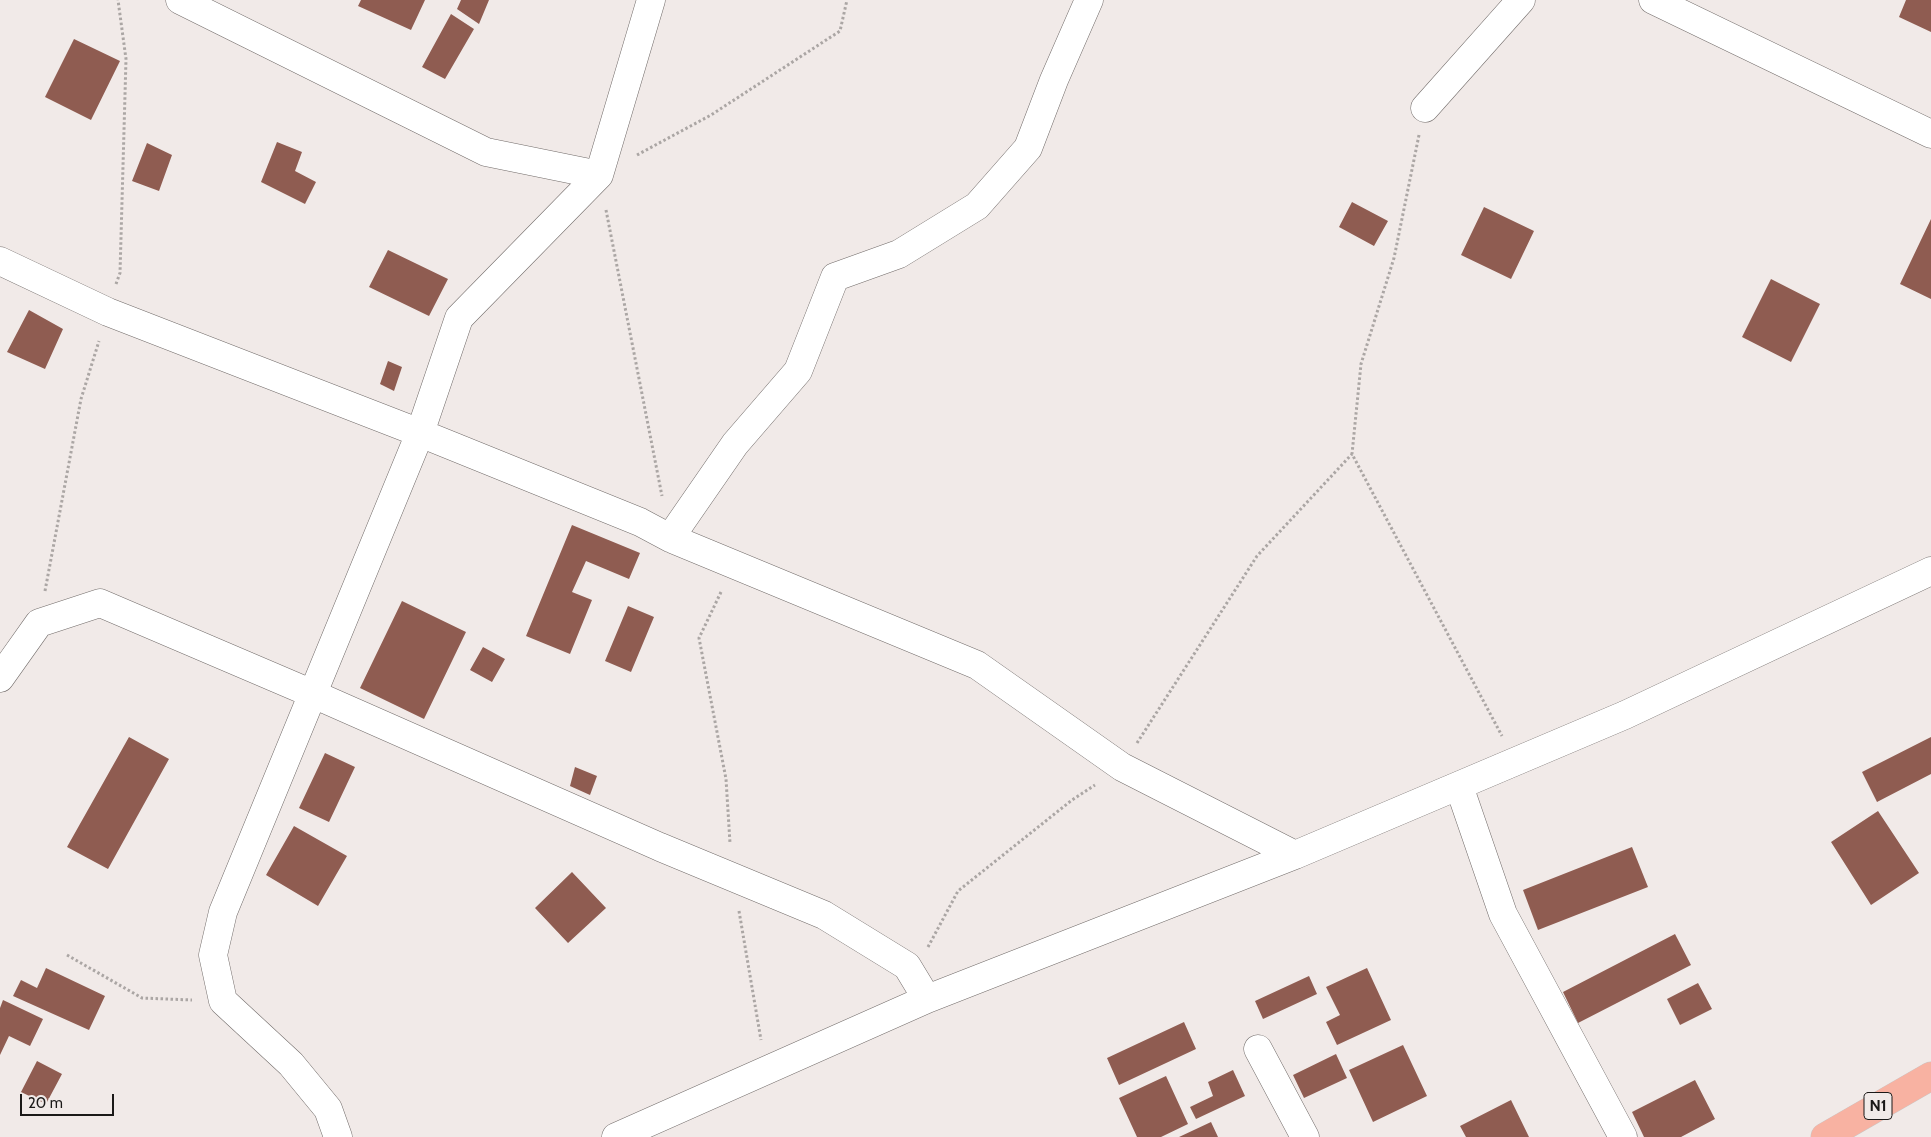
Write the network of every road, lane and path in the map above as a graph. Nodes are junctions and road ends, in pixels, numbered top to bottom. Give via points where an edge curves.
1 (180, 0) edge
2 (651, 0) edge
3 (847, 0) edge
4 (1089, 0) edge
5 (1521, 0) edge
6 (1653, 0) edge
7 (1425, 108) joint
8 (1931, 134) edge
9 (600, 175) junction
10 (0, 261) edge
11 (420, 433) junction
12 (1352, 454) junction
13 (670, 538) junction
14 (734, 564) junction
15 (1931, 571) edge
16 (0, 678) edge
17 (313, 694) junction
18 (1516, 762) junction
19 (1122, 767) junction
20 (1458, 786) junction
21 (1295, 855) junction
22 (733, 878) junction
23 (926, 952) dead end
24 (67, 955) dead end
25 (927, 999) junction
26 (223, 1001) junction
27 (1258, 1049) dead end
28 (766, 1071) junction
29 (1931, 1076) edge
30 (338, 1137) edge
31 (616, 1137) edge
32 (1305, 1137) edge
33 (1623, 1137) edge
34 (1824, 1137) edge

1 - 9 street via 486,152
2 - 9 street
3 - 9 path via 840,31 711,116
4 - 13 street via 1028,148 977,206 900,254 835,277 798,371 735,444
5 - 7 street
6 - 8 street
7 - 12 path via 1394,258 1361,364
9 - 11 street via 459,318
9 - 13 path
10 - 11 street via 108,312
11 - 13 street via 640,522
11 - 17 street
12 - 18 path
12 - 19 path via 1257,556
13 - 14 street
14 - 19 street via 976,665
14 - 22 path via 700,638 726,779
15 - 18 street via 1625,716
16 - 17 street via 39,623 100,603
17 - 22 street
17 - 26 street via 223,912 213,955
18 - 20 street
19 - 21 street
19 - 23 path via 1072,800 958,891
20 - 21 street
20 - 33 street via 1503,914
21 - 25 street
22 - 25 street via 824,915 907,966
22 - 28 path
24 - 26 path via 142,998
25 - 28 street
26 - 30 street via 291,1064 328,1109
27 - 32 street
28 - 31 street
29 - 34 highway, N1

